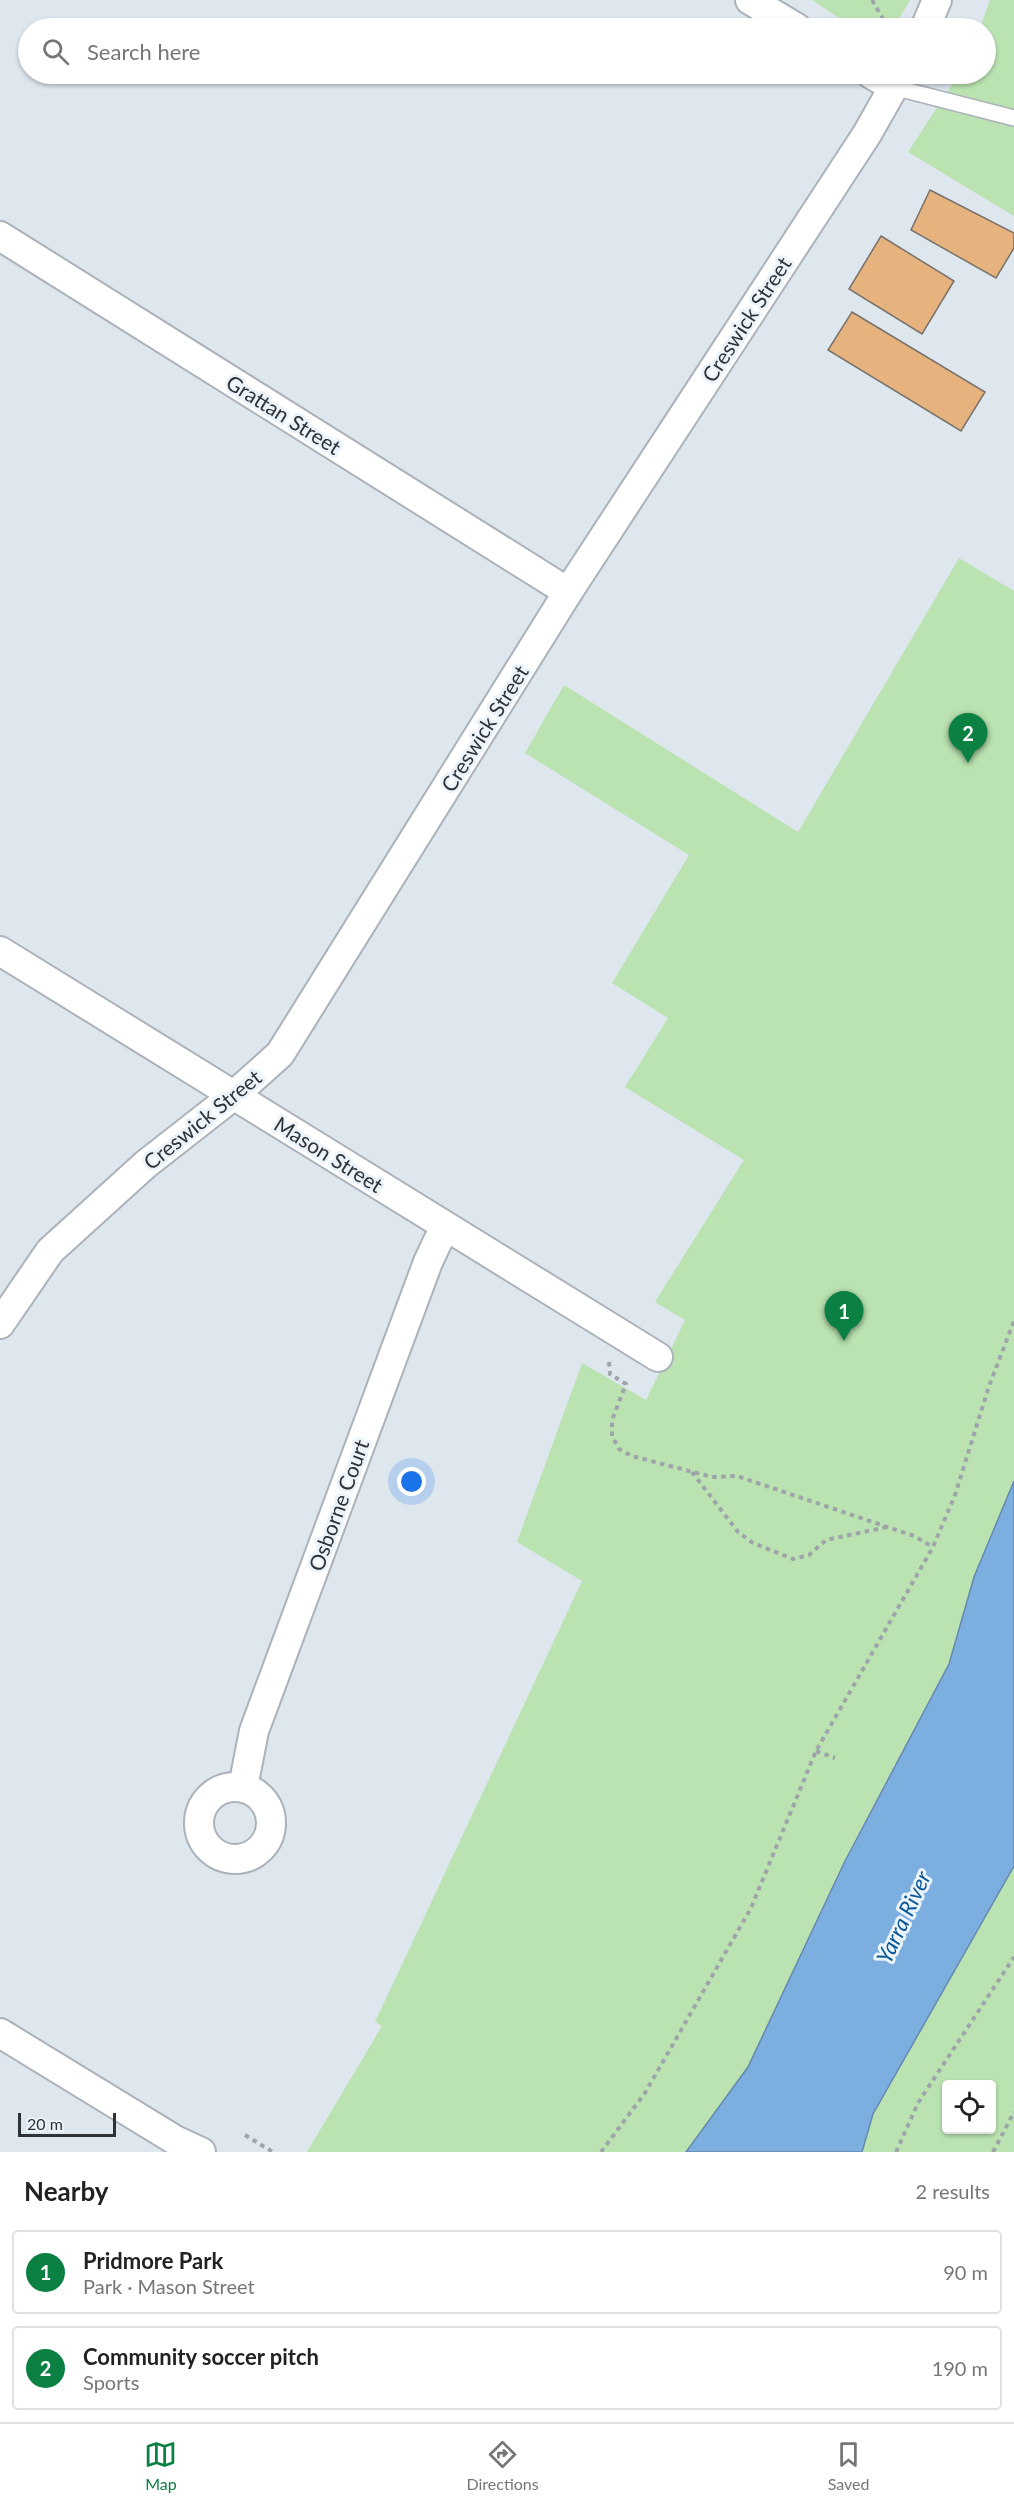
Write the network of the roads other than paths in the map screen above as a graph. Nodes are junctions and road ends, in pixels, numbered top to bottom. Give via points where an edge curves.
1 (750, 0) edge
2 (937, 0) edge
3 (780, 18) edge
4 (929, 18) edge
5 (886, 84) edge
6 (907, 84) edge
7 (1014, 118) edge
8 (0, 236) edge
9 (568, 592) junction
10 (0, 951) edge
11 (233, 1096) junction
12 (445, 1226) junction
13 (0, 1324) edge
14 (658, 1357) dead end
15 (243, 1787) dead end
16 (0, 2033) edge
17 (201, 2152) edge

1 - 3 street
2 - 4 street
5 - 9 street, Creswick Street via 867,134
6 - 7 lane
8 - 9 street, Grattan Street
9 - 11 street, Creswick Street via 296,1031 280,1054
10 - 11 street, Mason Street
11 - 12 street, Mason Street
11 - 13 street, Creswick Street via 146,1164 50,1251
12 - 14 street, Mason Street
12 - 15 street, Osborne Court via 428,1262 258,1719
16 - 17 street

